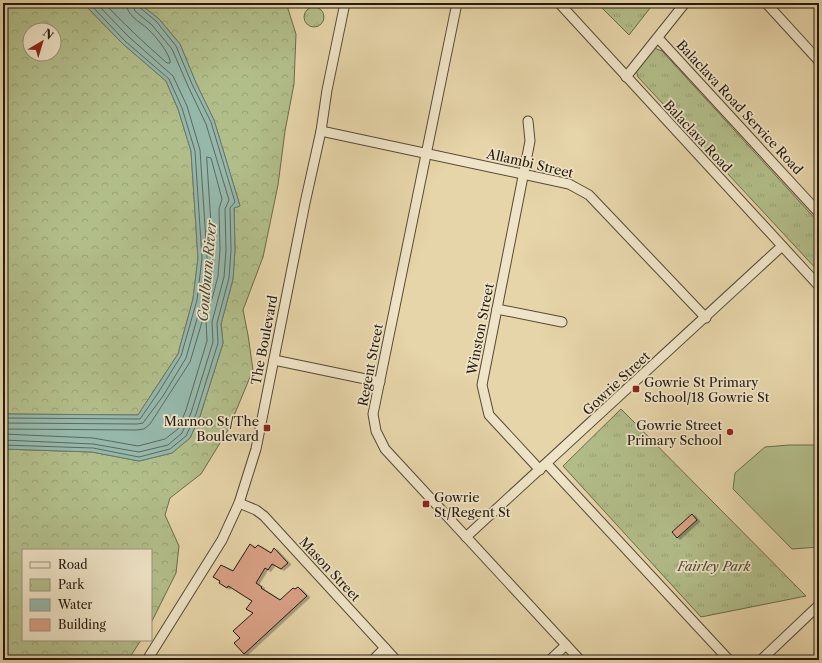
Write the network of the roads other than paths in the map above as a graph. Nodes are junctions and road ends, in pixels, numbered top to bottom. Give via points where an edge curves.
1 (345, 3) edge
2 (457, 3) edge
3 (559, 3) edge
4 (685, 3) edge
5 (766, 3) edge
6 (658, 38) junction
7 (819, 61) edge
8 (626, 77) junction
9 (528, 121) dead end
10 (321, 131) junction
11 (426, 154) junction
12 (523, 174) junction
13 (819, 213) edge
14 (782, 246) junction
15 (819, 286) edge
16 (497, 309) junction
17 (706, 318) junction
18 (562, 322) dead end
19 (274, 360) junction
20 (380, 382) junction
21 (543, 467) junction
22 (239, 503) junction
23 (466, 537) junction
24 (818, 609) edge
25 (566, 645) junction
26 (385, 648) junction
27 (147, 660) edge
28 (373, 660) edge
29 (396, 660) edge
30 (550, 660) edge
31 (580, 660) edge
32 (729, 660) edge
33 (761, 660) edge

1 - 10 street, The Boulevard
2 - 11 street, Regent Street
3 - 8 street, Balaclava Road
4 - 6 street
5 - 7 street
6 - 8 street
6 - 13 street, Balaclava Road Service Road
8 - 14 street, Balaclava Road
9 - 12 street, Winston Street via 530,141
10 - 11 street, Allambi Street
10 - 19 street, The Boulevard
11 - 12 street, Allambi Street
11 - 20 street, Regent Street
12 - 16 street, Winston Street
12 - 17 street, Allambi Street via 569,184 589,195
14 - 15 street, Balaclava Road
14 - 17 street, Gowrie Street
16 - 18 street
16 - 21 street, Winston Street via 482,385 489,415
17 - 21 street, Gowrie Street
19 - 20 street
19 - 22 street, The Boulevard via 256,449
20 - 23 street, Regent Street via 373,414 376,430 385,449
21 - 23 street, Gowrie Street
21 - 32 street, Winston Street
22 - 26 street, Mason Street via 264,516
22 - 27 street, The Boulevard via 222,540
23 - 25 street, Regent Street
24 - 33 street
25 - 30 street
25 - 31 street, Regent Street
26 - 28 street
26 - 29 street, Mason Street

